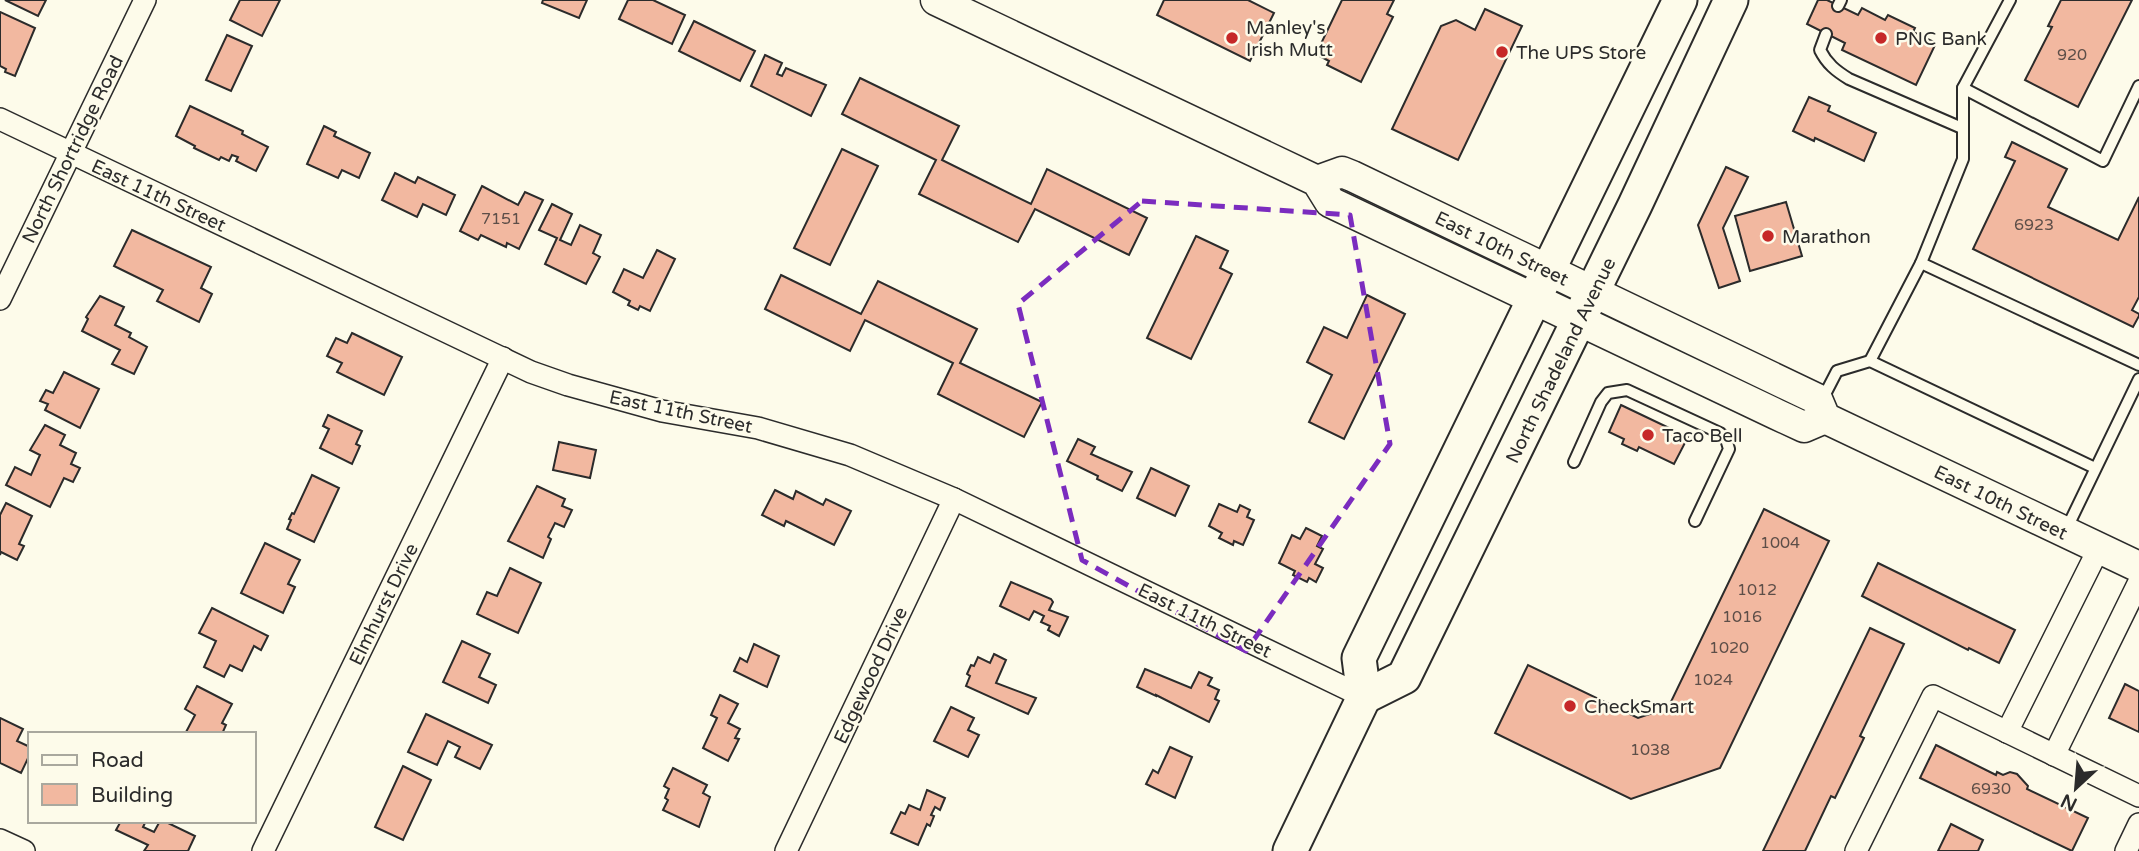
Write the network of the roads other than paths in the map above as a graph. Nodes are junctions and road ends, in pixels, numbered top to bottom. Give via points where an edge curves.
1 (145, 0) edge
2 (1680, 0) edge
3 (1731, 0) edge
4 (2010, 0) edge
5 (948, 3) edge
6 (1826, 34) dead end
7 (2139, 86) edge
8 (1963, 88) junction
9 (2135, 106) edge
10 (0, 119) edge
11 (1962, 128) junction
12 (71, 153) junction
13 (1317, 181) junction
14 (1921, 263) junction
15 (1549, 270) junction
16 (1593, 291) junction
17 (0, 299) edge
18 (1534, 300) junction
19 (1579, 321) junction
20 (503, 358) junction
21 (1870, 361) junction
22 (2139, 365) edge
23 (2139, 379) edge
24 (1823, 412) junction
25 (1574, 462) dead end
26 (2095, 468) junction
27 (954, 499) junction
28 (1695, 521) dead end
29 (2065, 532) junction
30 (2099, 548) junction
31 (2139, 567) edge
32 (2139, 582) edge
33 (1364, 697) junction
34 (2007, 732) junction
35 (2054, 755) junction
36 (2139, 796) edge
37 (2139, 824) edge
38 (0, 840) edge
39 (24, 851) edge
40 (263, 851) edge
41 (786, 851) edge
42 (1290, 851) edge
43 (1856, 851) edge
44 (2126, 851) edge

1 - 12 street, North Shortridge Road
2 - 15 main road
3 - 16 main road, North Shadeland Avenue
4 - 8 lane
5 - 13 main road, East 10th Street
6 - 11 lane via 1820,50 1833,69
7 - 9 lane
8 - 9 lane via 2103,161
8 - 11 lane
10 - 12 street, East 11th Street
11 - 14 lane via 1964,159
12 - 17 street, North Shortridge Road
12 - 20 street, East 11th Street
13 - 15 main road, East 10th Street via 1342,172
13 - 18 main road, East 10th Street via 1329,202
14 - 21 lane
14 - 22 lane
15 - 16 main road, East 10th Street
15 - 18 main road
16 - 19 main road, North Shadeland Avenue
16 - 24 main road, East 10th Street via 1817,399
18 - 19 main road, East 10th Street
18 - 33 main road via 1359,658
19 - 24 main road, East 10th Street via 1804,427
19 - 33 main road, North Shadeland Avenue via 1404,677
20 - 27 street, East 11th Street via 531,372 662,411 758,428 850,455
20 - 40 street, Elmhurst Drive
21 - 24 lane via 1837,371
21 - 26 lane
23 - 26 lane
24 - 29 main road, East 10th Street
25 - 28 lane via 1601,402 1608,393 1618,391 1627,390 1720,433 1729,449
26 - 29 lane
27 - 33 street, East 11th Street
27 - 41 street, Edgewood Drive
29 - 30 main road, East 10th Street
30 - 31 main road, East 10th Street
30 - 34 street
32 - 35 street
33 - 42 main road
34 - 35 street
34 - 43 street via 1933,696
35 - 36 street
37 - 44 street
38 - 39 street

